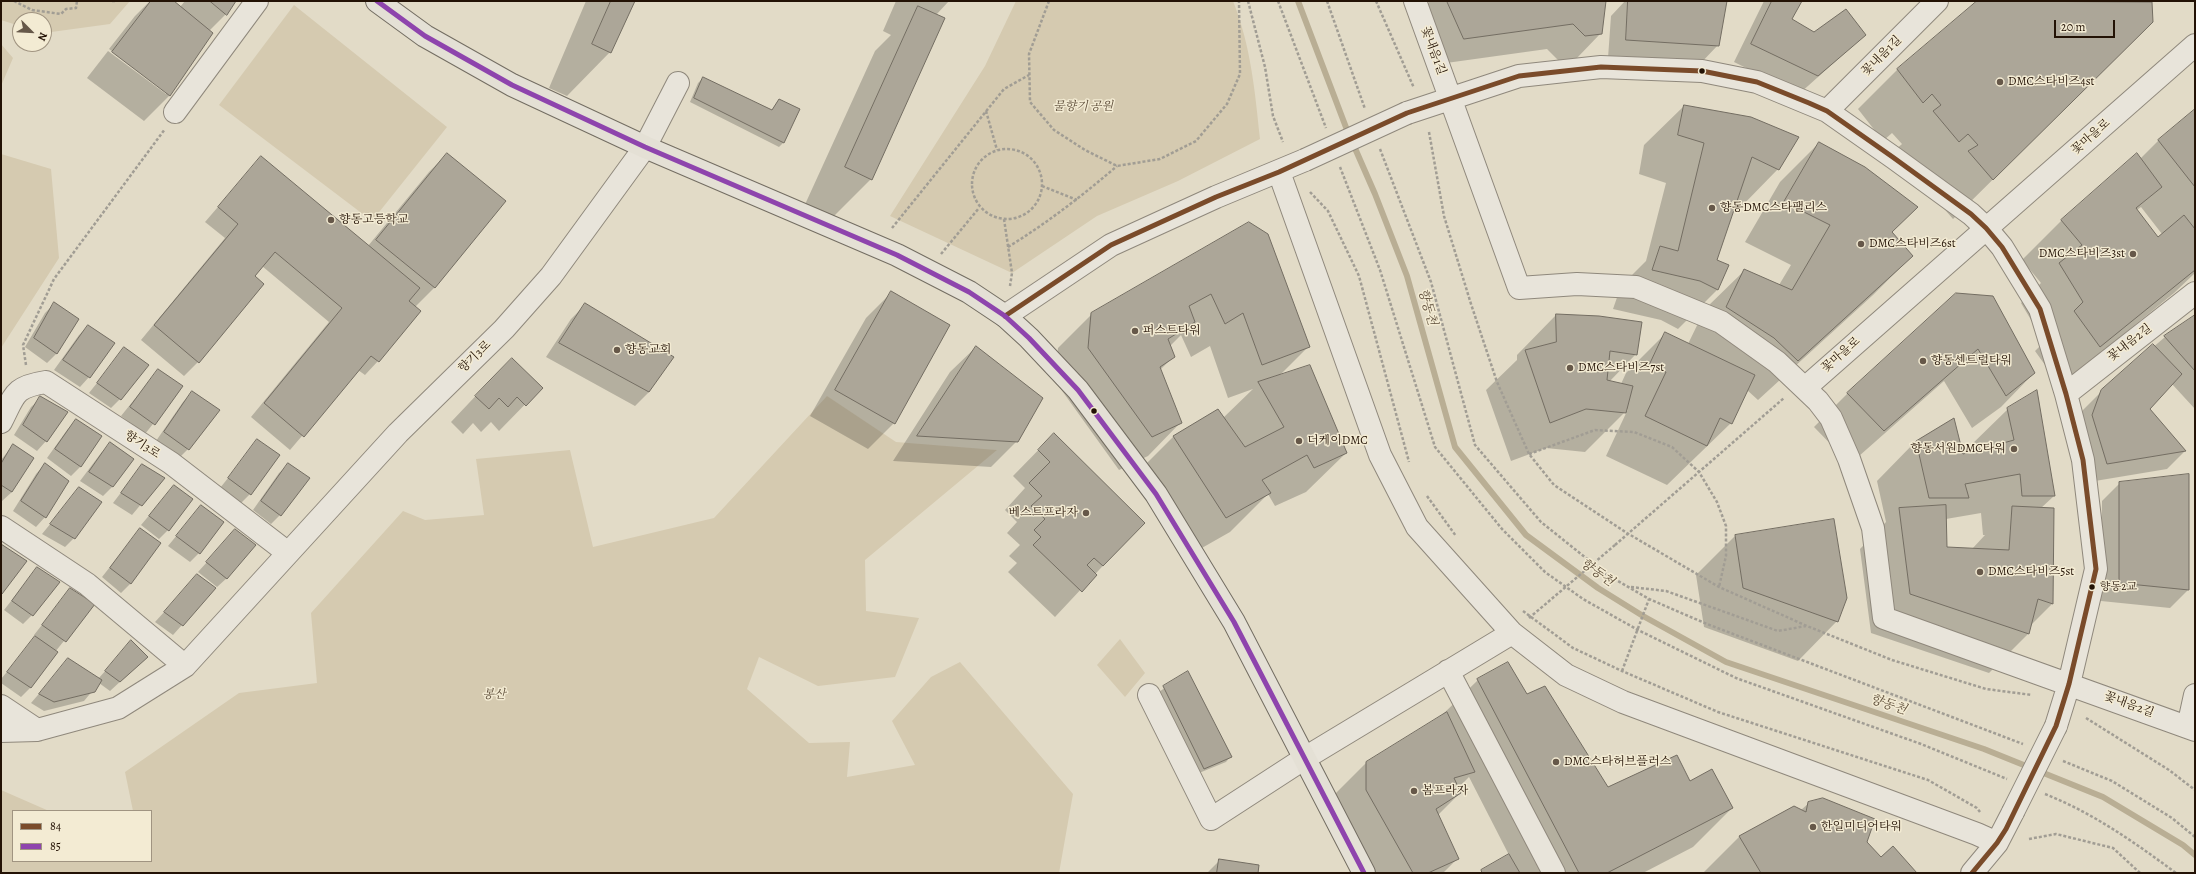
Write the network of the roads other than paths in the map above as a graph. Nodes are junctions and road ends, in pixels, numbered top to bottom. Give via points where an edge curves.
1 (257, 1) edge
2 (377, 1) edge
3 (1415, 1) edge
4 (1937, 1) edge
5 (2195, 45) edge
6 (678, 83) dead end
7 (1451, 100) junction
8 (1827, 111) junction
9 (172, 118) road end
10 (645, 147) junction
11 (1279, 172) junction
12 (1986, 228) junction
13 (2195, 293) edge
14 (1005, 316) junction
15 (1797, 390) junction
16 (2066, 394) junction
17 (1, 422) edge
18 (1, 527) edge
19 (288, 553) junction
20 (1518, 628) junction
21 (185, 666) junction
22 (1448, 671) junction
23 (2069, 684) junction
24 (1149, 695) dead end
25 (2195, 695) edge
26 (1, 706) edge
27 (2192, 728) edge
28 (37, 730) junction
29 (1, 731) edge
30 (1305, 758) junction
31 (1997, 843) junction
32 (1364, 873) edge
33 (1554, 873) edge
34 (1972, 873) edge

1 - 9 street
2 - 10 main road via 425,36 512,85
3 - 7 street, 꽃내음1길
4 - 8 street, 꽃내음1길
5 - 12 street, 꽃마을로
6 - 10 street, 향기3로
7 - 8 street via 1519,76 1601,67 1702,71 1757,82
7 - 11 street, bridge via 1407,113
7 - 15 street, 꽃내음1길 via 1519,288 1577,284 1636,287 1721,322 1777,362
8 - 12 street via 1971,214
10 - 14 main road via 896,255 969,292
10 - 19 street, 향기3로 via 551,276 504,329 398,433
11 - 14 street via 1216,197 1111,245
11 - 20 street via 1380,455 1417,527
12 - 15 street, 꽃마을로
12 - 16 street via 2002,247 2040,309
13 - 16 street, 꽃내음2길
14 - 30 main road via 1078,390 1156,494 1234,622
15 - 23 street, 꽃내음2길 via 1831,418 1852,466 1873,528 1884,618
16 - 23 street via 2083,460 2096,569
17 - 19 street, 향기3로 via 17,391 29,385 46,382 171,464
18 - 21 street via 86,584
19 - 21 street, 향기3로
20 - 22 street
20 - 31 street via 1566,675 1624,702
21 - 28 street, 향기3로 via 118,708
22 - 30 street
22 - 33 street
23 - 27 street, 꽃내음2길
23 - 31 street, bridge via 2056,726
24 - 30 street via 1211,819
25 - 27 street, 꽃내음2길
26 - 28 street
28 - 29 street, 향기3로
30 - 32 main road
31 - 34 street

